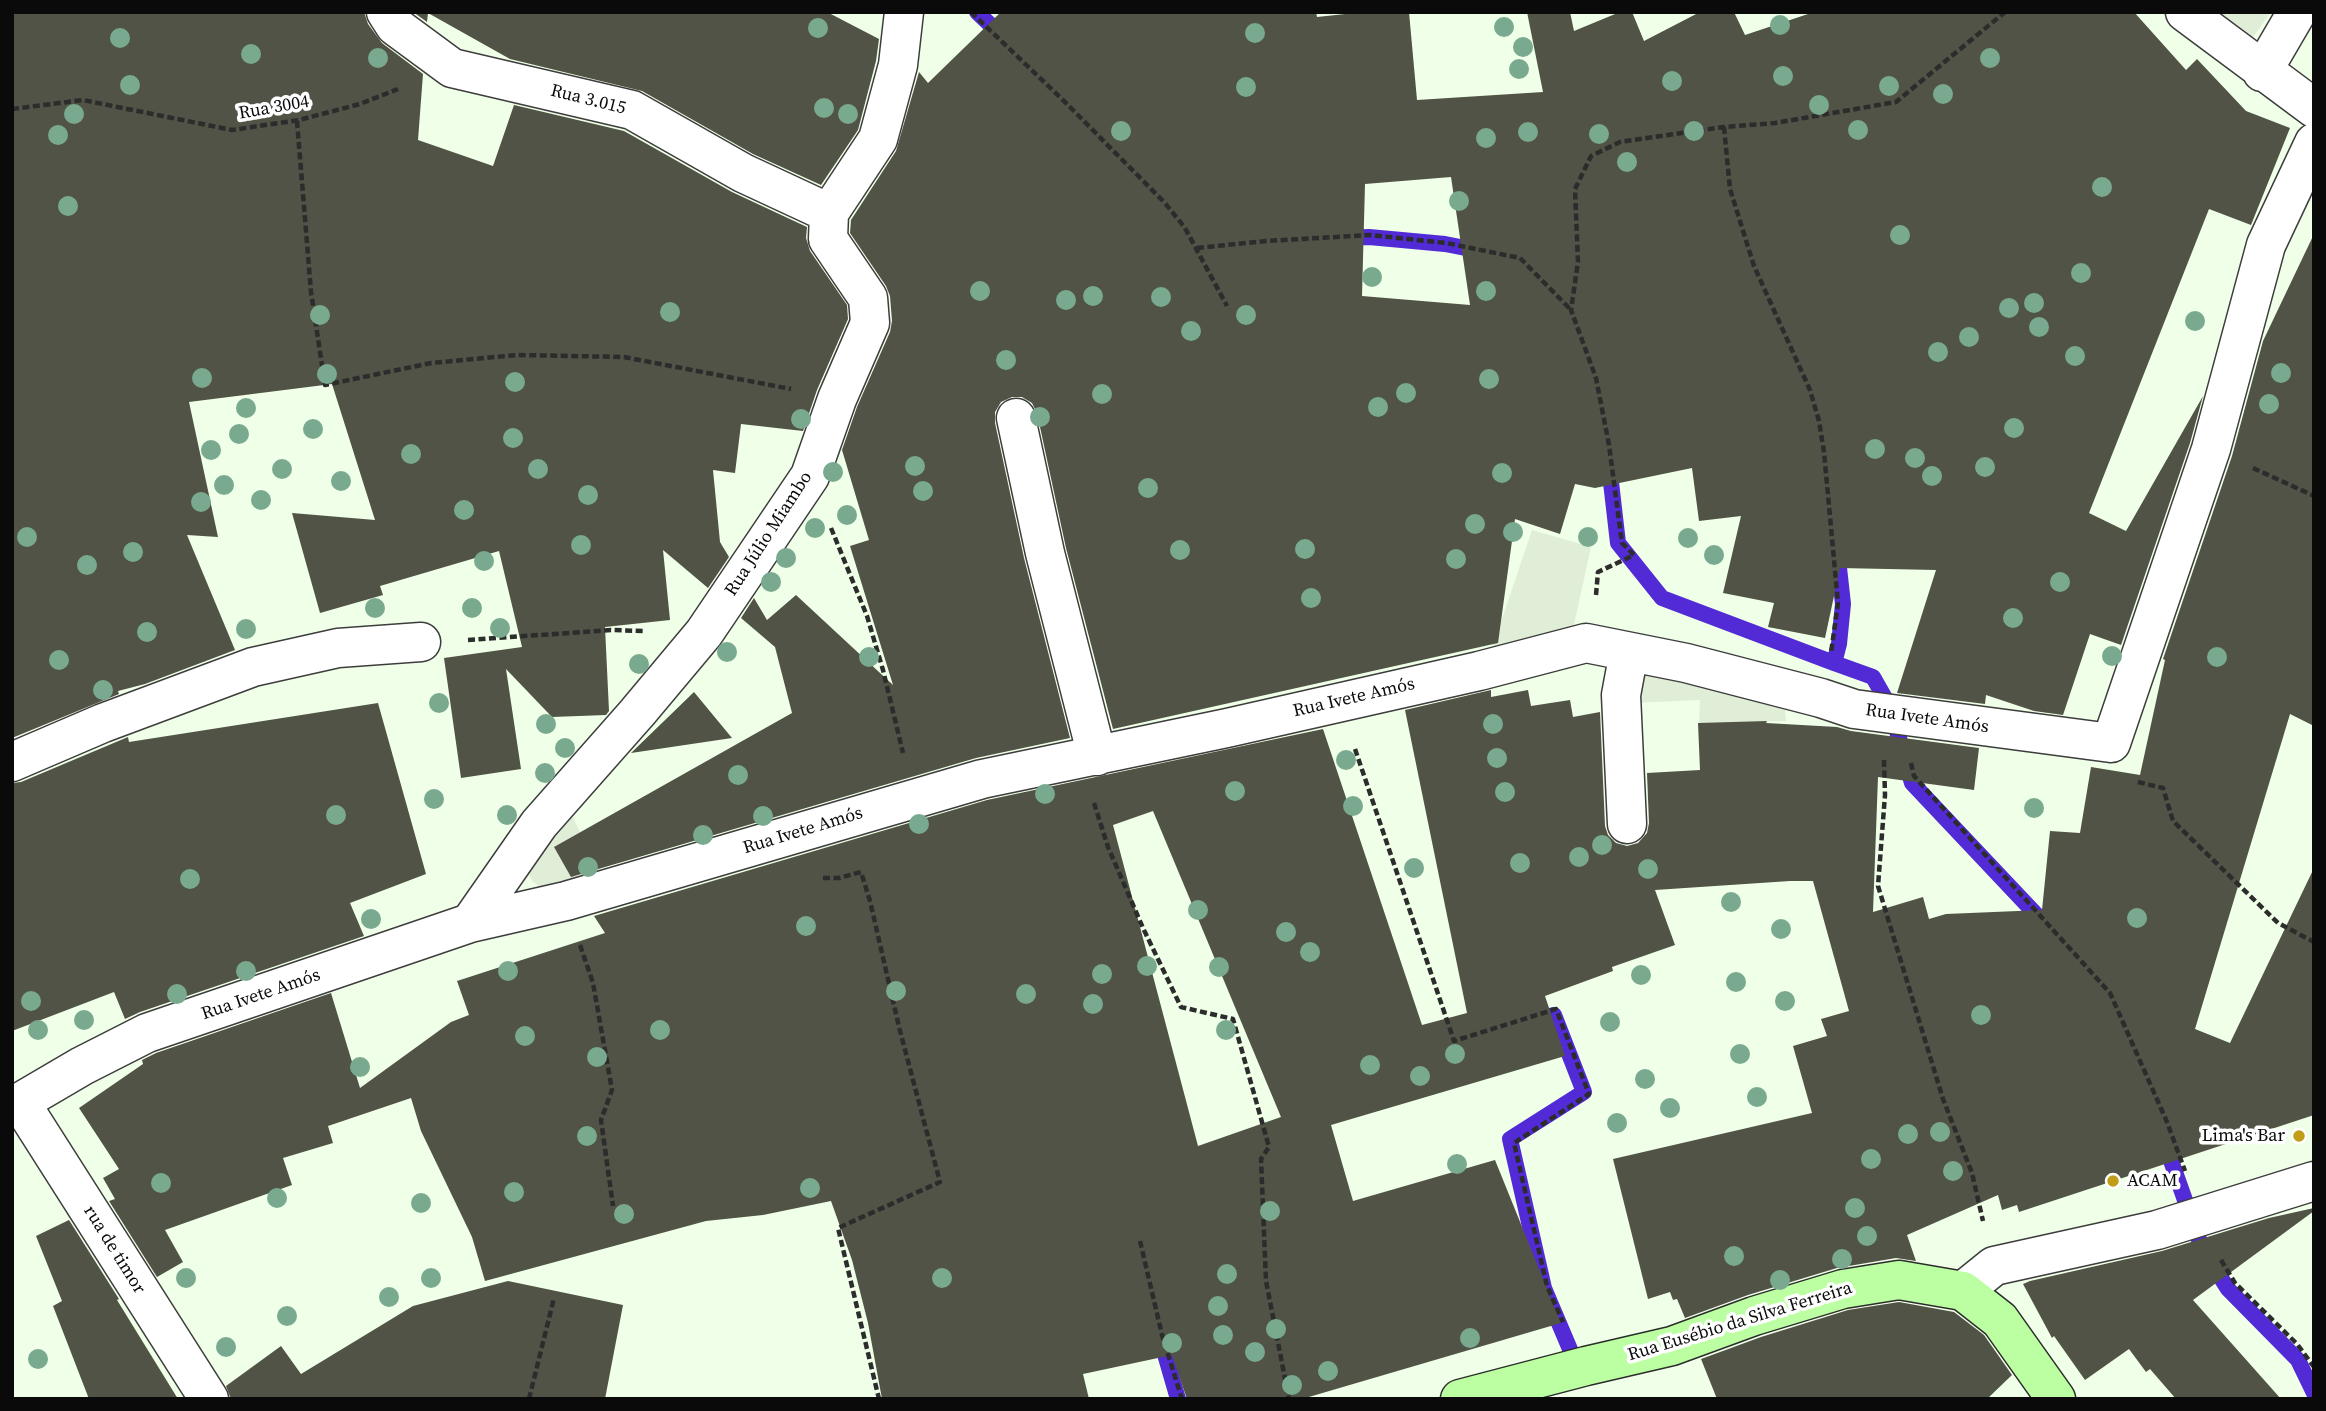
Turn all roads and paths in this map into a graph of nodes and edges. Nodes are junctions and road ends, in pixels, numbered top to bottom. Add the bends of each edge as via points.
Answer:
1 (386, 12) edge
2 (904, 12) edge
3 (971, 12) edge
4 (2005, 12) edge
5 (2185, 12) edge
6 (2297, 12) edge
7 (452, 68) junction
8 (2262, 72) junction
9 (2314, 108) edge
10 (12, 109) edge
11 (297, 121) junction
12 (1724, 127) junction
13 (2314, 143) edge
14 (829, 213) junction
15 (1197, 248) junction
16 (1227, 306) dead end
17 (1571, 310) junction
18 (837, 399) junction
19 (1016, 418) dead end
20 (2211, 449) junction
21 (800, 492) junction
22 (2314, 496) edge
23 (704, 633) junction
24 (421, 642) joint
25 (1586, 643) junction
26 (1629, 652) junction
27 (1821, 698) junction
28 (1339, 701) junction
29 (1895, 715) junction
30 (2111, 743) junction
31 (1088, 757) junction
32 (12, 762) edge
33 (916, 797) junction
34 (1627, 824) dead end
35 (807, 831) junction
36 (566, 901) junction
37 (470, 923) junction
38 (2314, 942) edge
39 (16, 1105) edge
40 (2314, 1181) edge
41 (2189, 1183) dead end
42 (613, 1206) dead end
43 (1140, 1241) dead end
44 (2217, 1254) dead end
45 (1994, 1266) junction
46 (1963, 1291) junction
47 (554, 1298) dead end
48 (1586, 1366) junction
49 (2314, 1367) edge
50 (209, 1399) edge
51 (529, 1399) edge
52 (879, 1399) edge
53 (1182, 1399) edge
54 (1289, 1399) edge
55 (1460, 1399) edge
56 (2056, 1399) edge

1 - 7 street, Rua 3.015 via 396,26
2 - 14 street via 898,65 878,139
3 - 15 path via 1165,203
4 - 12 path via 1896,102
5 - 8 street
6 - 8 street
7 - 11 path, Rua 3004 via 360,104
7 - 14 street, Rua 3.015 via 632,110 743,173
8 - 9 street
10 - 11 path, Rua 3004 via 83,100 232,130
11 - 18 path via 311,292 325,385 431,363 517,355 624,357
12 - 17 path via 1620,142 1591,156 1575,189 1578,262
12 - 27 path via 1730,190 1760,282 1810,390 1822,442 1838,603
13 - 20 street via 2266,246
14 - 18 street, Rua Júlio Miambo via 828,239 868,298 870,323
15 - 16 path
15 - 17 path via 1370,235 1446,243 1520,258
17 - 25 path via 1595,378 1622,543 1634,555 1598,572
18 - 21 street, Rua Júlio Miambo
19 - 31 street
20 - 22 path
20 - 30 street
21 - 23 street, Rua Júlio Miambo
21 - 33 path via 821,505 862,603
23 - 24 path via 611,631
23 - 37 street, Rua Júlio Miambo via 539,824
24 - 32 street via 338,648 253,667
25 - 26 street, Rua Ivete Amós
25 - 28 street, Rua Ivete Amós
26 - 27 street, Rua Ivete Amós
26 - 34 street via 1621,695
27 - 29 street, Rua Ivete Amós
28 - 31 street, Rua Ivete Amós
28 - 48 path via 1454,1041 1556,1009 1589,1094 1514,1143 1547,1286
29 - 30 street, Rua Ivete Amós
29 - 41 path via 1905,735 1914,776 2110,993
29 - 45 path via 1878,886 1943,1099 1972,1173
30 - 38 path via 2134,781 2163,788 2173,821 2250,899 2278,923
31 - 33 street, Rua Ivete Amós
31 - 54 path via 1108,847 1181,1007 1233,1018 1269,1147 1261,1159 1266,1281
33 - 35 street, Rua Ivete Amós
35 - 36 street, Rua Ivete Amós
35 - 52 path via 824,878 861,872 940,1182 838,1228
36 - 37 street, Rua Ivete Amós
36 - 42 path via 593,983 612,1090 601,1120
37 - 39 street, Rua Ivete Amós via 147,1033
39 - 50 street, rua de timor
40 - 45 street via 2157,1230
43 - 53 path
44 - 49 path via 2235,1283
45 - 46 street
46 - 48 street, Rua Eusébio da Silva Ferreira via 1899,1280 1843,1290 1672,1346
46 - 56 street, Rua Eusébio da Silva Ferreira via 2000,1321
47 - 51 path
48 - 55 street, Rua Eusébio da Silva Ferreira

